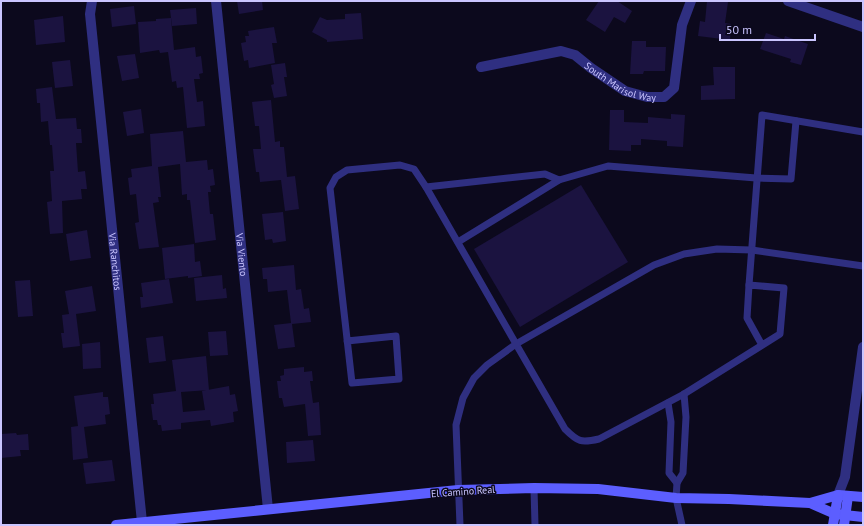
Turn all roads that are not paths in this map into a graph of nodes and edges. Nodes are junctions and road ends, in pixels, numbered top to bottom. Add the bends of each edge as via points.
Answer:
1 (92, 1) edge
2 (216, 1) edge
3 (691, 1) edge
4 (788, 1) edge
5 (863, 27) edge
6 (481, 67) dead end
7 (796, 121) junction
8 (863, 132) edge
9 (756, 178) junction
10 (559, 180) junction
11 (426, 187) junction
12 (458, 242) junction
13 (752, 250) junction
14 (863, 266) edge
15 (749, 285) junction
16 (347, 341) junction
17 (516, 344) junction
18 (762, 345) junction
19 (863, 347) edge
20 (684, 394) junction
21 (668, 403) junction
22 (677, 484) junction
23 (534, 488) junction
24 (458, 490) junction
25 (843, 495) junction
26 (863, 496) edge
27 (676, 498) junction
28 (810, 503) junction
29 (268, 509) junction
30 (835, 514) junction
31 (863, 517) edge
32 (845, 520) edge
33 (142, 522) junction
34 (116, 525) edge
35 (460, 525) edge
36 (536, 525) edge
37 (682, 525) edge
38 (833, 525) edge

1 - 33 street, Via Ranchitos via 90,14
2 - 29 street, Via Viento
3 - 6 street, South Marisol Way via 682,25 674,88 664,96 648,97 625,91 575,55 561,52
4 - 5 street
7 - 8 lane
7 - 9 lane via 791,179
7 - 9 lane via 762,115
9 - 10 lane via 608,166
9 - 13 lane
10 - 11 lane via 545,174
10 - 12 lane
11 - 12 lane
11 - 16 lane via 414,169 400,165 348,170 336,177 330,188
12 - 17 lane
13 - 14 lane
13 - 15 lane
13 - 17 lane via 717,249 684,254 654,265
15 - 18 lane via 747,318
15 - 18 lane via 784,288 780,334
16 - 16 lane via 352,383 399,379 396,336
17 - 21 lane via 565,429 575,439 586,442 599,440
17 - 24 lane via 474,378 463,398 456,425
18 - 20 lane
19 - 25 street
20 - 21 lane
20 - 22 lane via 686,417 683,473
21 - 22 lane via 671,422 669,472
22 - 27 lane
23 - 24 main road, El Camino Real
23 - 27 main road, El Camino Real via 598,489
23 - 36 lane
24 - 29 main road, El Camino Real
24 - 35 lane
25 - 26 main road, El Camino Real
25 - 28 main road, El Camino Real
25 - 30 main road
25 - 32 main road
27 - 28 main road, El Camino Real
27 - 37 lane
28 - 30 main road, El Camino Real
29 - 33 main road, El Camino Real
30 - 32 main road, El Camino Real
30 - 38 main road
31 - 32 main road, El Camino Real
33 - 34 main road, El Camino Real

